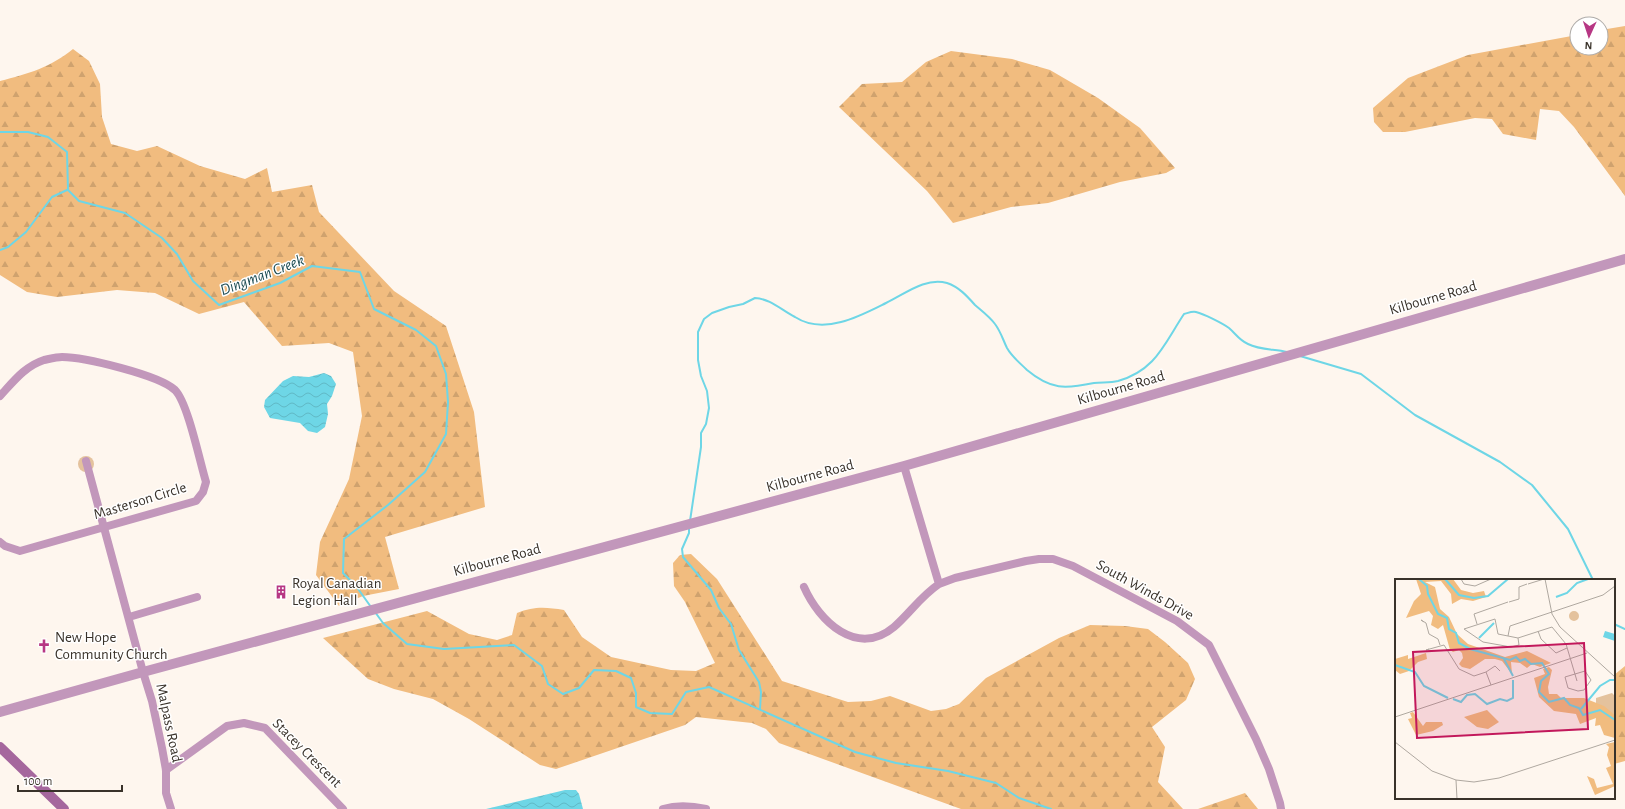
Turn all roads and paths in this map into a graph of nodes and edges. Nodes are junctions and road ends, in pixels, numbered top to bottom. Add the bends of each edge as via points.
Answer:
1 (1625, 259) edge
2 (0, 396) edge
3 (86, 461) dead end
4 (904, 466) junction
5 (104, 527) junction
6 (0, 542) edge
7 (938, 584) junction
8 (804, 587) dead end
9 (197, 597) dead end
10 (129, 617) junction
11 (143, 672) junction
12 (0, 712) edge
13 (0, 746) edge
14 (166, 770) junction
15 (64, 809) edge
16 (171, 809) edge
17 (343, 809) edge
18 (663, 809) edge
19 (706, 809) edge
20 (1281, 809) edge

1 - 4 street, Kilbourne Road
2 - 5 street, Masterson Circle via 22,372 43,360 61,357 124,368 175,390 184,403 206,482 203,492 196,500
3 - 5 street, Malpass Road
4 - 7 street
4 - 11 street, Kilbourne Road
5 - 6 street, Masterson Circle via 20,551
5 - 10 street, Malpass Road
7 - 8 street via 894,627 878,636 856,638 835,629 809,600
7 - 20 street, South Winds Drive via 1026,561 1053,559 1073,566 1177,621 1209,644 1256,739 1269,769
9 - 10 street
10 - 11 street, Malpass Road
11 - 12 street, Kilbourne Road
11 - 14 street, Malpass Road via 152,701
13 - 15 main road
14 - 16 street, Malpass Road via 166,793
14 - 17 street, Stacey Crescent via 227,726 244,723 265,728
18 - 19 street via 695,806

